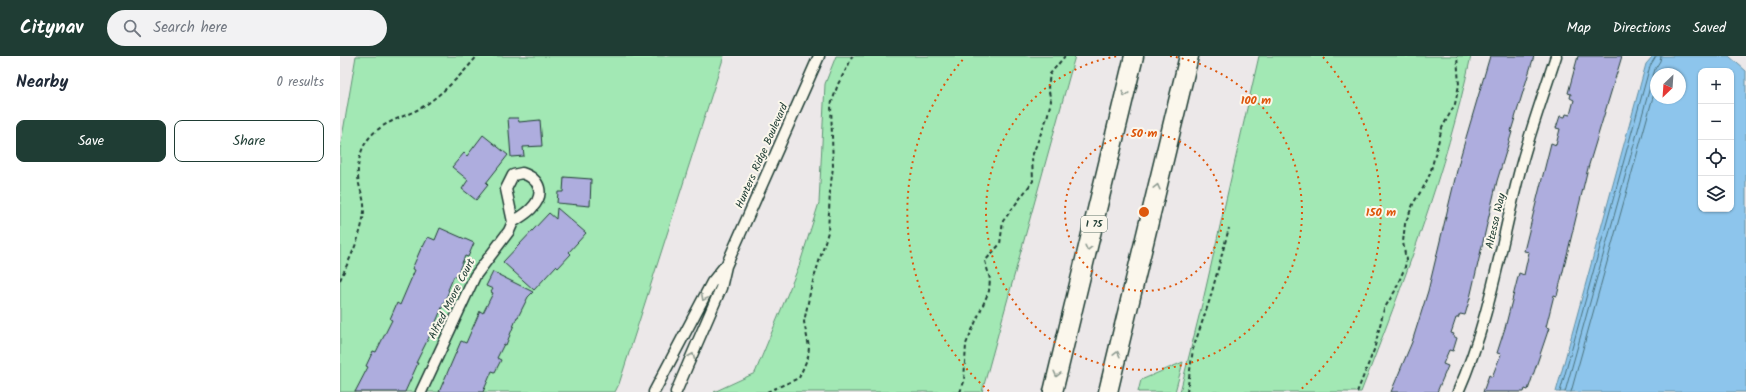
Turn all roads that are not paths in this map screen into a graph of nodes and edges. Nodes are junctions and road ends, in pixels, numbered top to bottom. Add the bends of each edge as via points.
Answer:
1 (820, 56) edge
2 (1134, 56) edge
3 (1189, 56) edge
4 (1556, 56) edge
5 (513, 222) junction
6 (726, 266) junction
7 (421, 392) edge
8 (654, 392) edge
9 (676, 392) edge
10 (1053, 392) edge
11 (1108, 392) edge
12 (1458, 392) edge

1 - 6 street, Hunters Ridge Boulevard
2 -> 10 highway, I 75
11 -> 3 highway
4 - 12 street, Altessa Way via 1521,166 1487,308
5 - 5 street, Alfred Moore Court via 532,208 540,197 536,181 522,173 513,175 506,188
5 - 7 street, Alfred Moore Court via 475,276
6 -> 8 street, Hunters Ridge Boulevard via 712,282
9 -> 6 street, Hunters Ridge Boulevard via 721,288

